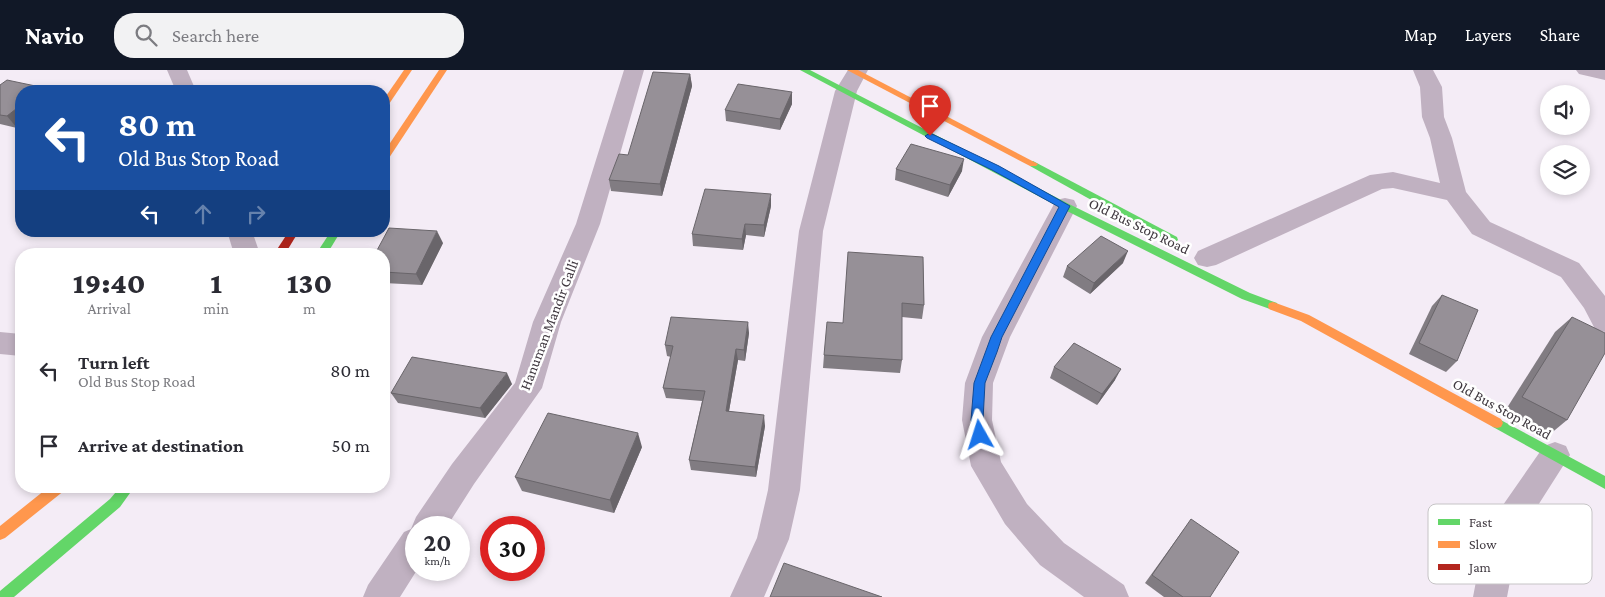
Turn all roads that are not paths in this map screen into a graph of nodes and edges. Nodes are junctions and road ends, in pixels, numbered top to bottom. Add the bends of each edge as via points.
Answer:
1 (178, 70) edge
2 (408, 70) edge
3 (442, 70) edge
4 (634, 70) edge
5 (804, 70) edge
6 (1423, 70) edge
7 (1586, 70) edge
8 (1605, 74) edge
9 (853, 76) edge
10 (184, 85) edge
11 (390, 96) edge
12 (390, 150) edge
13 (1013, 155) junction
14 (995, 168) junction
15 (1455, 194) junction
16 (1065, 206) junction
17 (290, 237) edge
18 (332, 237) edge
19 (1181, 244) dead end
20 (283, 248) edge
21 (325, 248) edge
22 (1207, 258) dead end
23 (1275, 295) dead end
24 (1305, 318) junction
25 (1605, 322) edge
26 (0, 344) edge
27 (15, 345) edge
28 (1555, 455) junction
29 (1605, 483) edge
30 (51, 493) edge
31 (123, 493) edge
32 (1522, 504) edge
33 (435, 516) edge
34 (0, 534) edge
35 (405, 560) edge
36 (1492, 584) edge
37 (3, 597) edge
38 (380, 597) edge
39 (747, 597) edge
40 (1112, 597) edge
41 (1490, 597) edge

1 - 10 street
2 - 11 street
3 - 12 street
4 - 33 street, Hanuman Mandir Galli via 588,224 547,322 528,388
5 - 9 street, Old Bus Stop Road
6 - 15 street via 1431,87 1433,117
7 - 8 street
9 - 13 street, Old Bus Stop Road via 950,119
9 - 14 street, Old Bus Stop Road
9 - 39 street via 811,231 784,490 773,539
13 - 14 street
13 - 19 street, Old Bus Stop Road
14 - 16 street, Old Bus Stop Road
15 - 22 street via 1393,180 1378,181
15 - 25 street via 1481,228 1570,270 1595,302
16 - 24 street, Old Bus Stop Road via 1246,296
16 - 40 street via 996,337 980,383 977,420 986,466 1016,514 1052,554
17 - 20 street
18 - 21 street
23 - 24 street, Old Bus Stop Road
24 - 28 street, Old Bus Stop Road
26 - 27 street
28 - 29 street, Old Bus Stop Road
28 - 32 street
30 - 34 street
31 - 37 street
35 - 38 street
36 - 41 street

